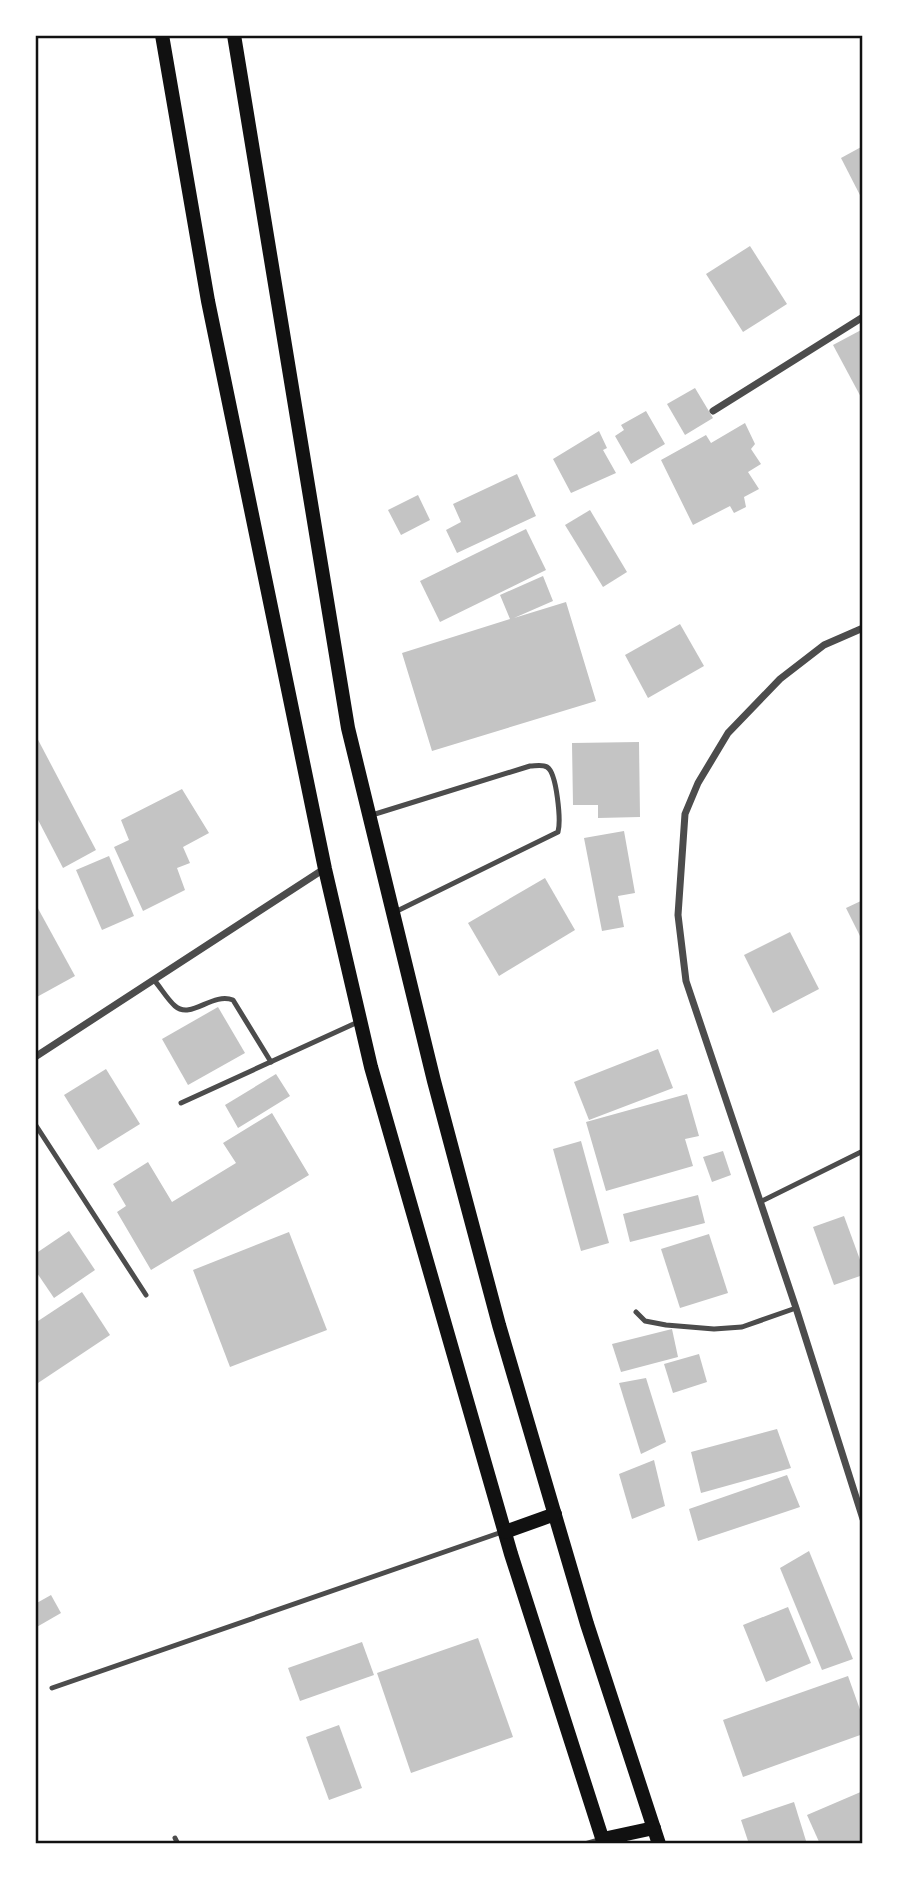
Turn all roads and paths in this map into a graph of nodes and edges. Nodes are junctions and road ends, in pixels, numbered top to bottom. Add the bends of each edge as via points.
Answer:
1 (162, 35) edge
2 (234, 35) edge
3 (863, 317) edge
4 (713, 411) dead end
5 (863, 628) edge
6 (369, 816) junction
7 (325, 869) junction
8 (393, 913) junction
9 (154, 980) junction
10 (361, 1021) junction
11 (35, 1057) edge
12 (271, 1062) junction
13 (181, 1104) dead end
14 (35, 1125) edge
15 (863, 1151) edge
16 (760, 1202) junction
17 (146, 1295) dead end
18 (796, 1308) junction
19 (636, 1312) dead end
20 (555, 1514) junction
21 (863, 1519) edge
22 (505, 1532) junction
23 (52, 1688) dead end
24 (654, 1828) junction
25 (604, 1841) edge
26 (585, 1844) edge
27 (660, 1844) edge

1 - 7 main road via 208,301
2 - 6 main road via 348,728
3 - 4 street
5 - 16 street via 824,645 780,679 728,733 685,814 678,915 686,981
6 - 8 main road
6 - 8 lane via 530,766 543,765 553,775 561,824 558,832
7 - 9 street
7 - 10 main road
8 - 20 main road via 489,1286
9 - 11 street
9 - 12 lane via 176,1008 183,1010 220,997 233,1000
10 - 12 lane
10 - 22 main road
12 - 13 lane
14 - 17 lane
15 - 16 lane
16 - 18 street
18 - 19 lane via 742,1327 714,1329 645,1321
18 - 21 street
20 - 22 main road
20 - 24 main road
22 - 23 lane
22 - 25 main road
24 - 25 main road
24 - 27 main road
25 - 26 lane

